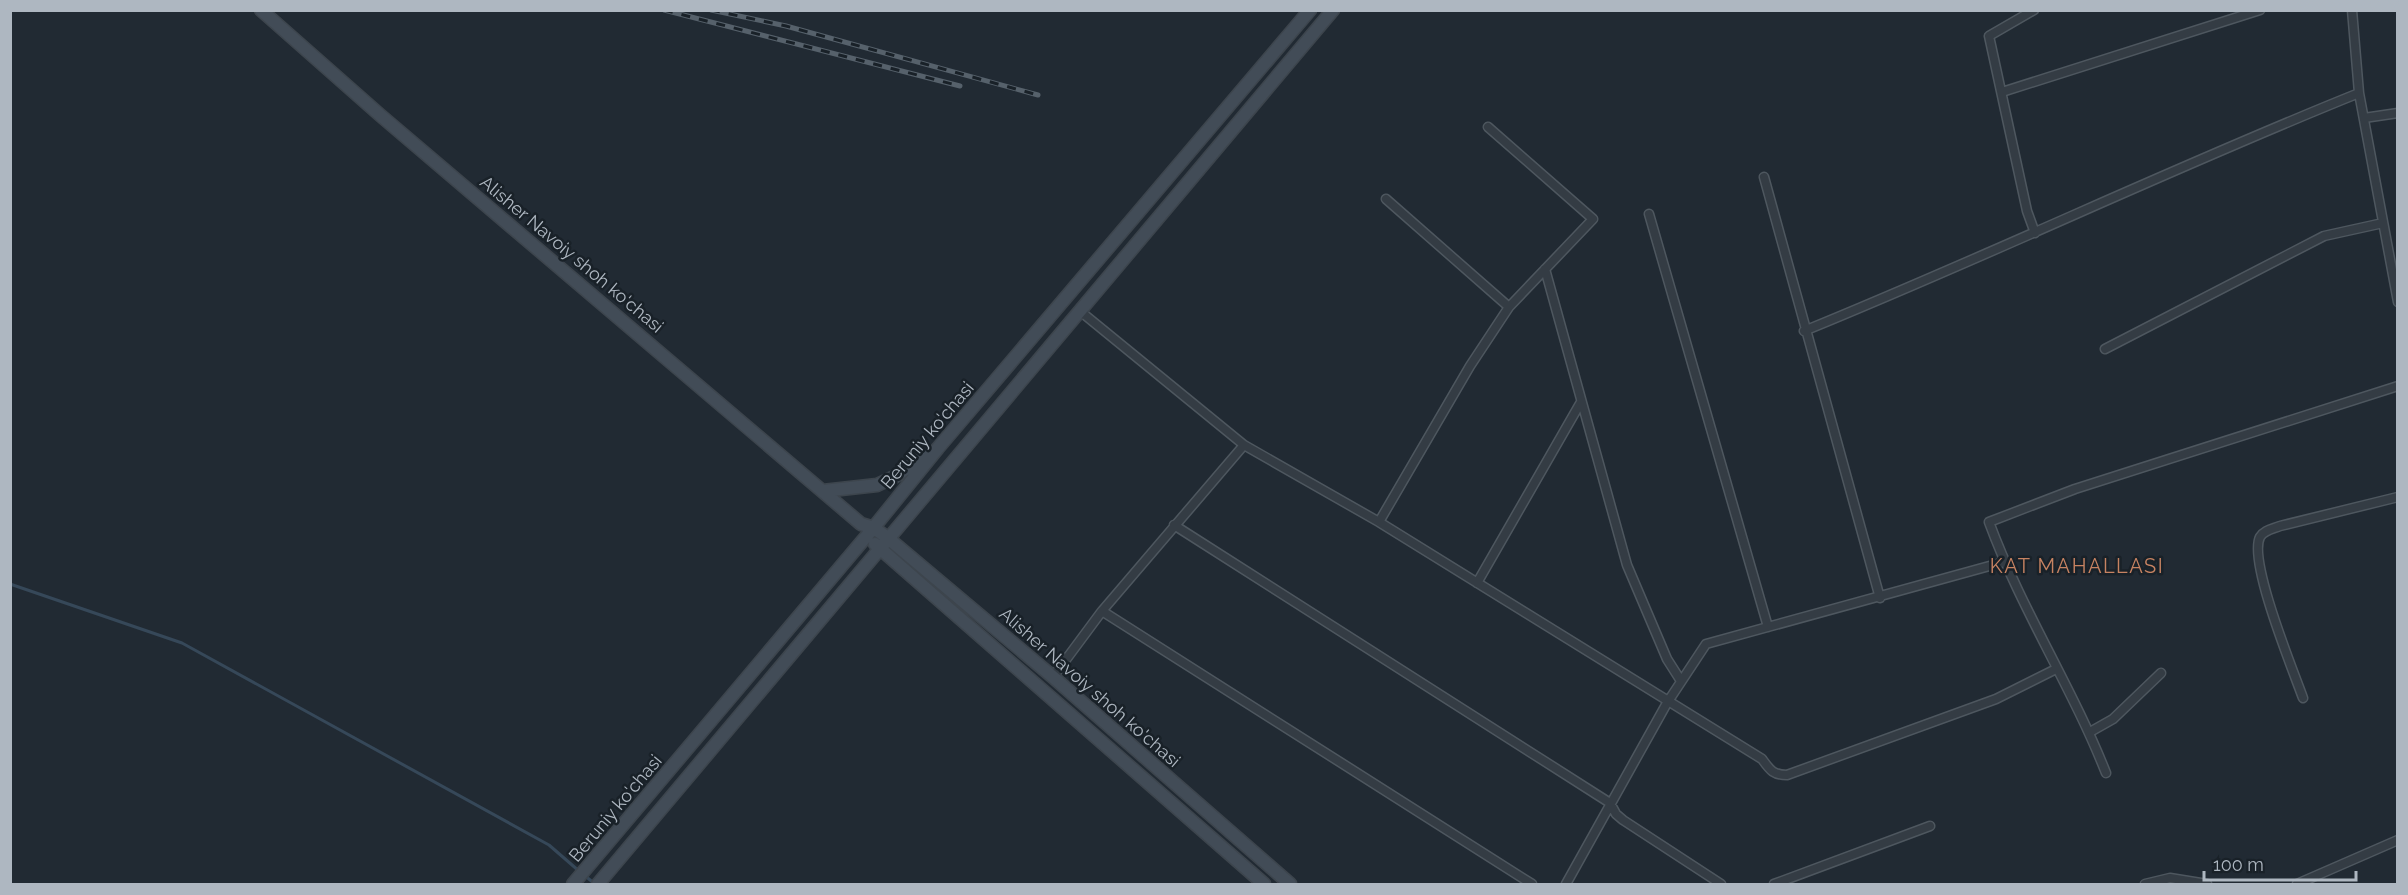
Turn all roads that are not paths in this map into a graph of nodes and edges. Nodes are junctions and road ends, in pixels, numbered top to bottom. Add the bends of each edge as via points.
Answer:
1 (261, 10) edge
2 (1310, 10) edge
3 (1333, 10) edge
4 (2034, 10) edge
5 (2260, 10) edge
6 (2352, 10) edge
7 (2002, 92) junction
8 (2359, 93) junction
9 (2397, 113) edge
10 (2364, 118) junction
11 (1488, 127) dead end
12 (1764, 177) dead end
13 (1386, 199) dead end
14 (1649, 214) dead end
15 (2383, 223) junction
16 (2035, 233) junction
17 (1545, 269) junction
18 (2397, 302) edge
19 (1509, 307) junction
20 (1080, 311) junction
21 (1804, 331) junction
22 (2105, 349) dead end
23 (2397, 386) edge
24 (1581, 402) junction
25 (1244, 446) junction
26 (938, 448) junction
27 (823, 491) junction
28 (2397, 497) edge
29 (1379, 522) junction
30 (1174, 525) junction
31 (870, 532) junction
32 (889, 539) junction
33 (880, 549) junction
34 (2004, 562) junction
35 (1477, 583) junction
36 (1880, 598) junction
37 (1102, 611) junction
38 (1768, 627) junction
39 (2056, 669) junction
40 (2161, 673) dead end
41 (1053, 677) junction
42 (1682, 681) junction
43 (2303, 698) dead end
44 (1667, 703) junction
45 (2090, 732) junction
46 (2106, 773) dead end
47 (1610, 803) junction
48 (1930, 826) dead end
49 (2397, 840) edge
50 (573, 885) edge
51 (598, 885) edge
52 (1264, 885) edge
53 (1290, 885) edge
54 (1532, 885) edge
55 (1566, 885) edge
56 (1721, 885) edge
57 (1774, 885) edge
58 (2145, 885) edge
59 (2207, 885) edge
60 (2297, 885) edge

1 - 27 main road, Alisher Navoiy shoh ko'chasi
2 - 26 main road, Beruniy ko'chasi
3 - 20 main road, Beruniy ko'chasi
4 - 7 street via 1989,36
5 - 7 street
6 - 8 street
7 - 16 street
8 - 10 street
8 - 16 street via 2256,134
9 - 10 street
10 - 15 street
11 - 17 street via 1593,219
12 - 21 street
13 - 19 street
14 - 38 street
15 - 18 street
15 - 22 street via 2324,236
16 - 21 street
17 - 19 street
17 - 24 street
19 - 29 street
20 - 25 street
20 - 32 main road, Beruniy ko'chasi
21 - 36 street
23 - 34 street via 2075,489 1989,522
24 - 35 street
24 - 42 street via 1627,565 1667,659
25 - 29 street
25 - 30 street
26 - 27 main road via 877,485
26 - 31 main road, Beruniy ko'chasi
27 - 31 main road, Alisher Navoiy shoh ko'chasi
28 - 43 street via 2280,526 2260,537 2258,550 2270,605
29 - 35 street
30 - 37 street
30 - 47 street
31 - 32 main road, Alisher Navoiy shoh ko'chasi
31 - 33 main road, Alisher Navoiy shoh ko'chasi
31 - 50 main road, Beruniy ko'chasi
32 - 33 main road, Beruniy ko'chasi
32 - 41 main road, Alisher Navoiy shoh ko'chasi
33 - 51 main road, Beruniy ko'chasi
33 - 52 main road, Alisher Navoiy shoh ko'chasi
34 - 36 street
34 - 39 street
35 - 44 street
36 - 38 street
37 - 41 street
37 - 54 street
38 - 42 street via 1706,644
39 - 44 street via 1996,699 1787,775 1771,773 1762,759
39 - 45 street
40 - 45 street via 2113,719
41 - 53 main road, Alisher Navoiy shoh ko'chasi
42 - 44 street
44 - 47 street
45 - 46 street
47 - 55 street
47 - 56 street via 1623,820
48 - 57 street
49 - 60 street
58 - 59 street via 2170,878

